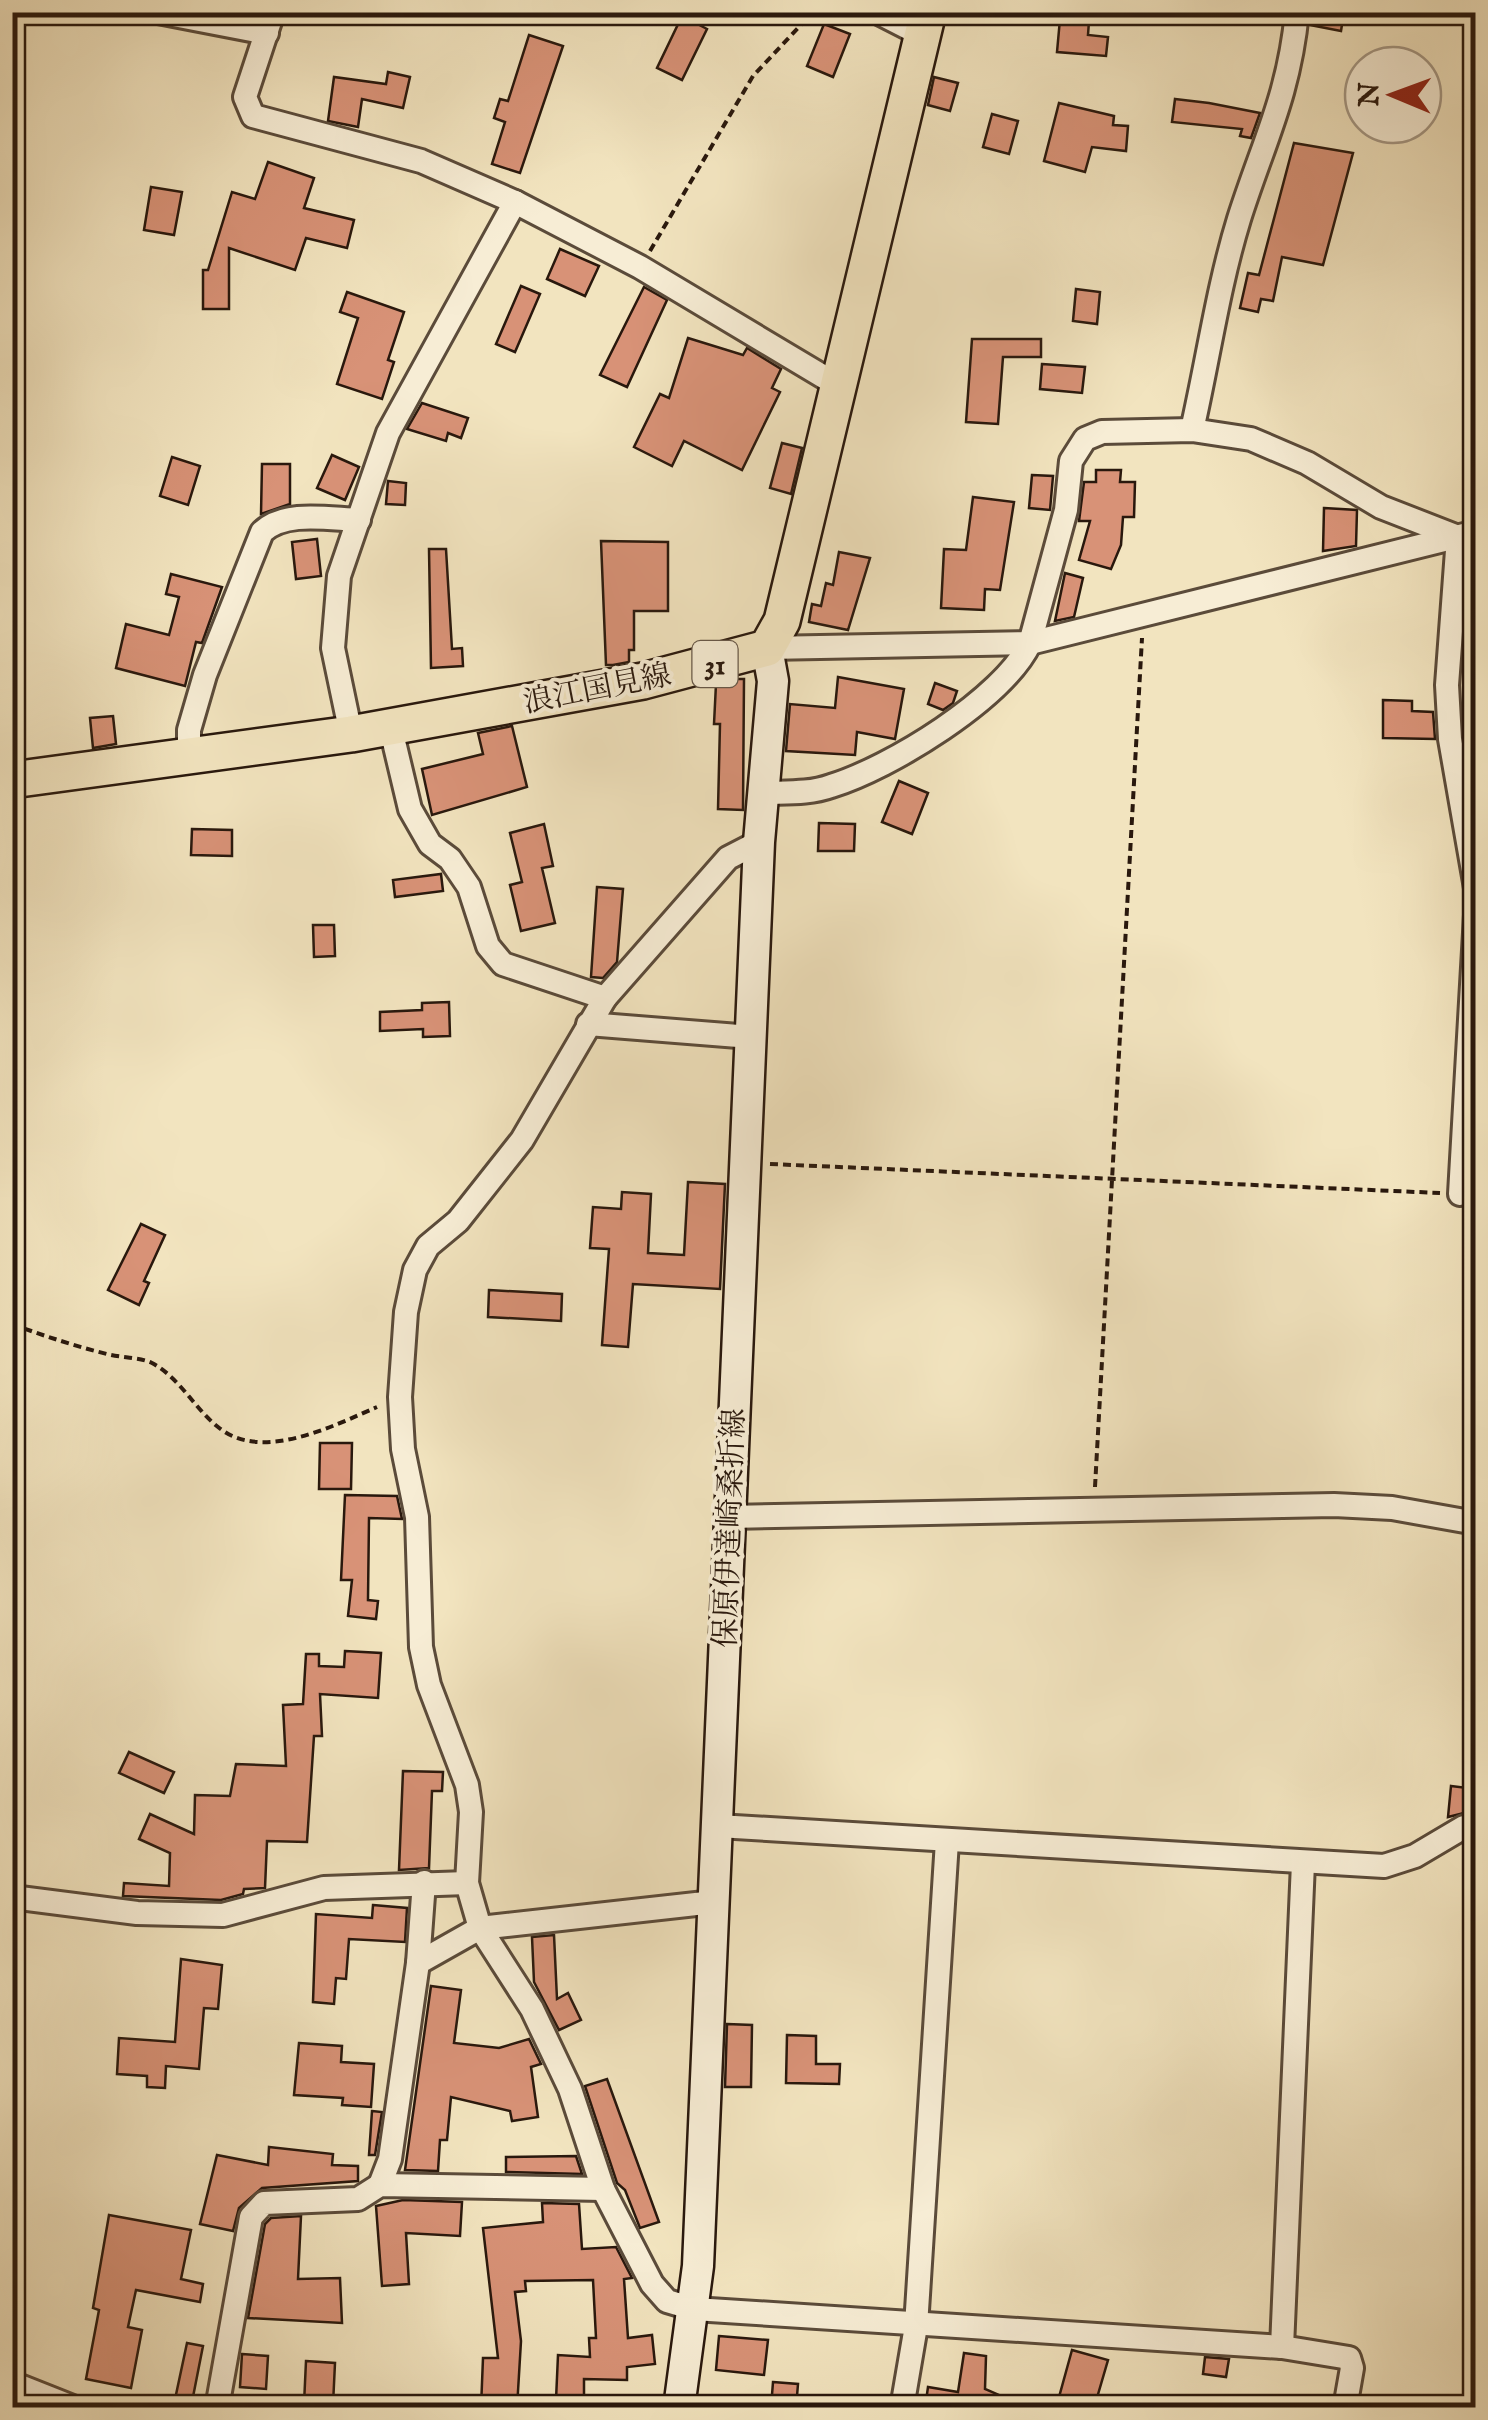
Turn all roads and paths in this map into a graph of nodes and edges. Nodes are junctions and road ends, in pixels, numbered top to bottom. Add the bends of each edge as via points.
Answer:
1 (158, 12) edge
2 (813, 12) edge
3 (877, 12) edge
4 (1296, 12) edge
5 (270, 22) edge
6 (925, 24) edge
7 (514, 202) junction
8 (640, 267) junction
9 (839, 386) junction
10 (1192, 430) junction
11 (359, 520) junction
12 (1467, 535) edge
13 (1144, 617) junction
14 (1030, 643) junction
15 (766, 648) junction
16 (390, 726) junction
17 (350, 734) junction
18 (189, 753) junction
19 (12, 780) edge
20 (762, 793) junction
21 (760, 842) junction
22 (1476, 888) edge
23 (1476, 915) edge
24 (605, 998) junction
25 (588, 1024) junction
26 (750, 1037) junction
27 (745, 1163) junction
28 (1112, 1177) junction
29 (1460, 1194) joint
30 (12, 1324) edge
31 (400, 1397) junction
32 (1094, 1506) junction
33 (729, 1517) junction
34 (1476, 1523) edge
35 (1476, 1825) edge
36 (718, 1826) junction
37 (947, 1841) junction
38 (1303, 1863) junction
39 (424, 1882) junction
40 (467, 1883) junction
41 (12, 1897) edge
42 (714, 1902) junction
43 (480, 1928) junction
44 (418, 1963) junction
45 (380, 2186) junction
46 (603, 2189) junction
47 (694, 2309) junction
48 (916, 2326) junction
49 (1282, 2347) junction
50 (12, 2383) edge
51 (75, 2408) edge
52 (217, 2408) edge
53 (679, 2408) edge
54 (902, 2408) edge
55 (1344, 2408) edge

1 - 5 street
2 - 8 path via 753,76
3 - 6 street
4 - 10 street via 1292,66 1239,219
5 - 7 street via 245,97 253,116 421,161
6 - 9 main road, 31
7 - 8 street
7 - 11 street via 388,433
8 - 9 street
9 - 15 main road, 31 via 782,621
10 - 12 street via 1251,439 1381,507
10 - 14 street via 1084,438 1071,461 1066,510
11 - 17 street via 338,576 332,616
11 - 18 street via 292,519 262,532 205,675
12 - 13 street
12 - 22 street via 1447,685
13 - 14 street
13 - 28 path
14 - 15 street
14 - 20 street via 980,701 882,763 828,788
15 - 16 main road, 浪江国見線 / 31 via 644,681
15 - 20 main road, 保原伊達崎桑折線 via 773,681
16 - 17 main road, 浪江国見線 / 31
16 - 24 street via 410,809 468,887 488,946 504,964
17 - 18 main road, 浪江国見線 / 31
18 - 19 main road, 浪江国見線 / 31
20 - 21 main road, 保原伊達崎桑折線
21 - 24 street via 728,858
21 - 26 main road, 保原伊達崎桑折線
23 - 29 street
24 - 25 street
25 - 26 street
25 - 31 street via 522,1140 468,1210 423,1253 406,1312
26 - 27 main road, 保原伊達崎桑折線
27 - 28 path
27 - 33 main road, 保原伊達崎桑折線
28 - 29 path
28 - 32 path
30 - 31 path via 66,1344 148,1361 240,1441 274,1442 334,1426
31 - 40 street via 417,1518 425,1668 470,1799
32 - 33 street
32 - 34 street via 1334,1505
33 - 36 main road, 保原伊達崎桑折線
35 - 38 street via 1384,1866
36 - 37 street
36 - 42 main road, 保原伊達崎桑折線
37 - 38 street
37 - 48 street
38 - 49 street
39 - 40 street
39 - 41 street via 324,1888 223,1915
39 - 44 street
40 - 43 street
42 - 43 street
42 - 47 main road, 保原伊達崎桑折線
43 - 44 street
43 - 46 street via 532,2009 570,2089
44 - 45 street via 390,2159
45 - 46 street
45 - 52 street via 358,2198 257,2208
46 - 47 street via 661,2296
47 - 48 street
47 - 53 main road, 保原伊達崎桑折線
48 - 49 street
48 - 54 street
49 - 55 street via 1349,2358
50 - 51 street

